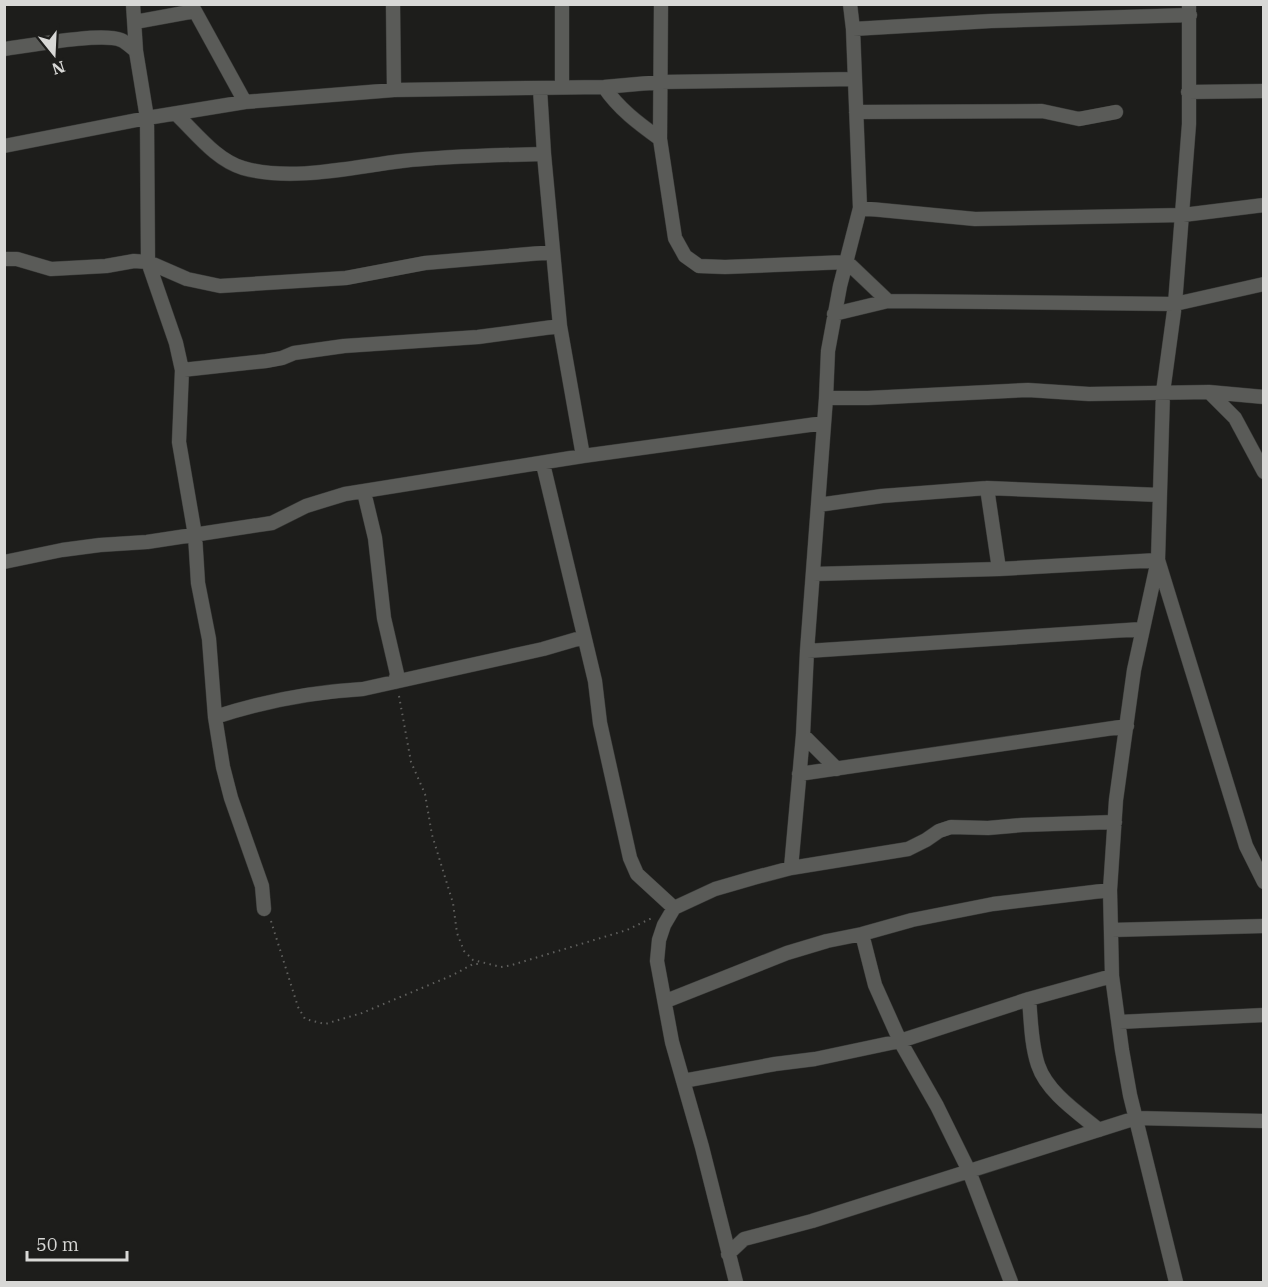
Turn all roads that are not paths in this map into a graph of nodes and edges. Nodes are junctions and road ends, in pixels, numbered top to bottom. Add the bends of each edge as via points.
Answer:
1 (133, 4) edge
2 (393, 4) edge
3 (562, 4) edge
4 (660, 4) edge
5 (850, 4) edge
6 (1190, 10) edge
7 (135, 22) junction
8 (853, 29) junction
9 (4, 50) edge
10 (136, 51) junction
11 (855, 79) junction
12 (660, 82) junction
13 (604, 87) junction
14 (562, 88) junction
15 (540, 89) junction
16 (394, 90) junction
17 (1263, 91) edge
18 (1188, 92) junction
19 (244, 102) junction
20 (856, 112) junction
21 (1116, 112) dead end
22 (176, 114) junction
23 (147, 118) junction
24 (660, 139) junction
25 (4, 146) edge
26 (544, 154) junction
27 (1263, 205) edge
28 (860, 208) junction
29 (1183, 215) junction
30 (553, 252) junction
31 (4, 259) edge
32 (148, 262) junction
33 (848, 262) junction
34 (1263, 284) edge
35 (888, 301) junction
36 (1175, 304) junction
37 (834, 314) junction
38 (560, 326) junction
39 (182, 370) junction
40 (1163, 392) junction
41 (1209, 392) junction
42 (1263, 397) edge
43 (826, 398) junction
44 (824, 423) junction
45 (583, 456) junction
46 (543, 464) junction
47 (1263, 472) edge
48 (987, 488) junction
49 (364, 492) junction
50 (1160, 495) junction
51 (818, 505) junction
52 (195, 536) junction
53 (1158, 560) junction
54 (4, 562) edge
55 (999, 569) junction
56 (813, 574) junction
57 (1142, 629) junction
58 (584, 638) junction
59 (807, 651) junction
60 (395, 682) junction
61 (215, 717) junction
62 (1127, 726) junction
63 (803, 735) junction
64 (837, 769) junction
65 (799, 774) junction
66 (1115, 822) junction
67 (791, 868) junction
68 (1263, 882) edge
69 (653, 890) junction
70 (1110, 890) junction
71 (674, 908) junction
72 (264, 909) road end
73 (662, 920) junction
74 (1263, 926) edge
75 (1111, 930) junction
76 (862, 934) junction
77 (1112, 976) junction
78 (1029, 999) junction
79 (666, 1001) junction
80 (1263, 1015) edge
81 (1119, 1022) junction
82 (900, 1041) junction
83 (683, 1081) junction
84 (1136, 1118) junction
85 (1263, 1121) edge
86 (1099, 1130) junction
87 (969, 1172) junction
88 (722, 1227) junction
89 (744, 1239) junction
90 (728, 1254) junction
91 (736, 1282) edge
92 (1011, 1282) edge
93 (1176, 1282) edge

1 - 7 street
2 - 16 street
3 - 14 street
4 - 12 street
5 - 8 street
6 - 8 street
6 - 18 street
7 - 10 street
7 - 19 street via 195,11
8 - 11 street
9 - 10 street via 112,38 122,40
10 - 23 street
11 - 12 street
11 - 20 street
12 - 13 street
12 - 24 street
13 - 14 street
13 - 24 street via 615,104
14 - 15 street
15 - 16 street
15 - 26 street
16 - 19 street
17 - 18 street
18 - 29 street
19 - 22 street
20 - 21 street via 1042,111 1079,119
20 - 28 street
22 - 23 street
22 - 26 street via 218,155 241,167 265,172 308,172 446,157
23 - 25 street
23 - 32 street
24 - 33 street via 675,238 685,256 699,266
26 - 30 street
27 - 29 street
28 - 29 street via 975,219
28 - 33 street
29 - 36 street
30 - 32 street via 425,263 346,278 220,286 188,279
30 - 38 street
31 - 32 street via 51,269
32 - 39 street
33 - 35 street
33 - 37 street
34 - 36 street
35 - 36 street
35 - 37 street
36 - 40 street
37 - 43 street
38 - 39 street via 478,337 344,346 266,361
38 - 45 street
39 - 52 street via 180,442
40 - 41 street
40 - 43 street via 1089,394 1028,390
40 - 50 street
41 - 42 street
41 - 47 street via 1235,418
43 - 44 street
44 - 45 street
44 - 51 street
45 - 46 street
46 - 49 street
46 - 58 street
48 - 50 street
48 - 51 street
48 - 55 street
49 - 52 street via 306,506 272,523
49 - 60 street via 375,538
50 - 53 street
51 - 56 street
52 - 54 street via 100,545
52 - 61 street
53 - 55 street
53 - 57 street
53 - 68 street via 1246,846
55 - 56 street
56 - 59 street
57 - 59 street
57 - 62 street
58 - 60 street
58 - 69 street via 630,858 637,874
59 - 63 street
60 - 61 street via 363,690 283,698
61 - 72 street via 228,788 262,886
62 - 64 street
62 - 66 street
63 - 64 street
63 - 65 street
64 - 65 street
65 - 67 street
66 - 67 street via 951,827 908,849
66 - 70 street
67 - 71 street via 715,890
69 - 71 street
69 - 73 street
70 - 75 street
70 - 76 street via 993,904
71 - 73 street
73 - 79 street via 657,961
74 - 75 street
75 - 77 street
76 - 79 street via 787,952
76 - 82 street via 875,985
77 - 78 street
77 - 81 street
78 - 82 street
78 - 86 street via 1038,1065 1063,1099
79 - 83 street
80 - 81 street
81 - 84 street
82 - 83 street
82 - 87 street
83 - 88 street
84 - 85 street
84 - 86 street
84 - 93 street
86 - 87 street
87 - 89 street
87 - 92 street
88 - 89 street
88 - 90 street
89 - 90 street
90 - 91 street

